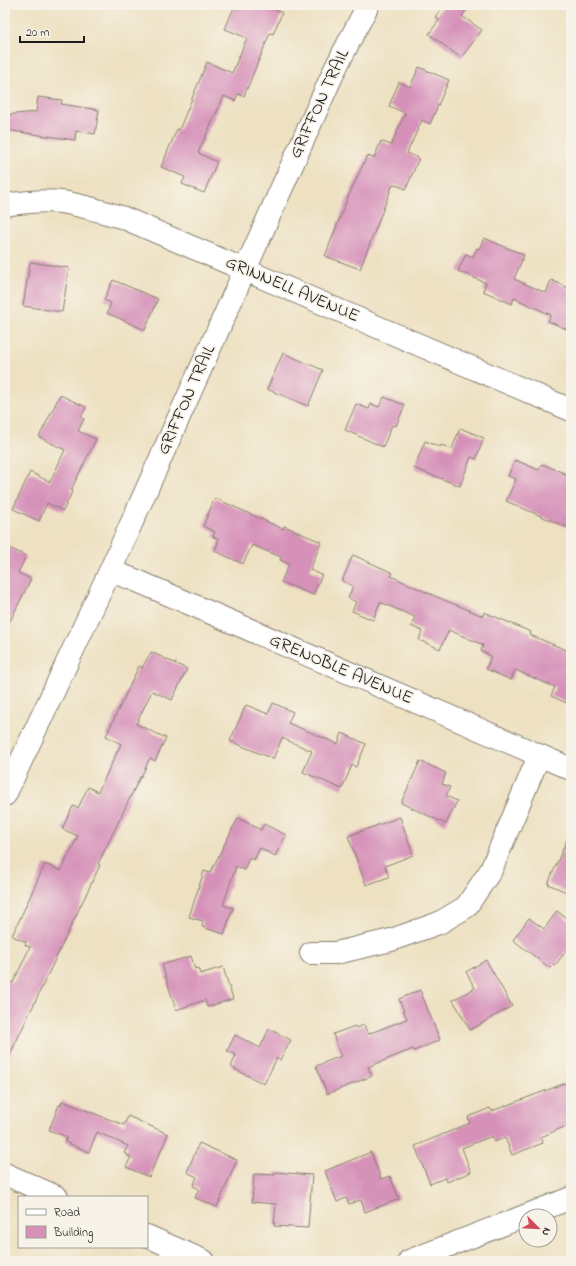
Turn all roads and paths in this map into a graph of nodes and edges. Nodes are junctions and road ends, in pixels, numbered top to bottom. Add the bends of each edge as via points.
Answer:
1 (368, 5) edge
2 (5, 204) edge
3 (246, 270) junction
4 (571, 410) edge
5 (110, 571) junction
6 (539, 756) junction
7 (571, 769) edge
8 (5, 794) edge
9 (311, 953) dead end
10 (5, 1174) edge
11 (55, 1196) edge
12 (571, 1198) edge
13 (148, 1236) edge
14 (204, 1261) edge
15 (409, 1261) edge

1 - 3 street, GRIFFON TRAIL via 335,69
2 - 3 street, GRINNELL AVENUE via 60,202 95,209 124,218
3 - 4 street, GRINNELL AVENUE
3 - 5 street, GRIFFON TRAIL
5 - 6 street, GRENOBLE AVENUE
5 - 8 street, GRIFFON TRAIL
6 - 7 street, GRENOBLE AVENUE
6 - 9 street via 491,870 466,907 439,924 390,940 336,953
10 - 11 street
12 - 15 street
13 - 14 street

